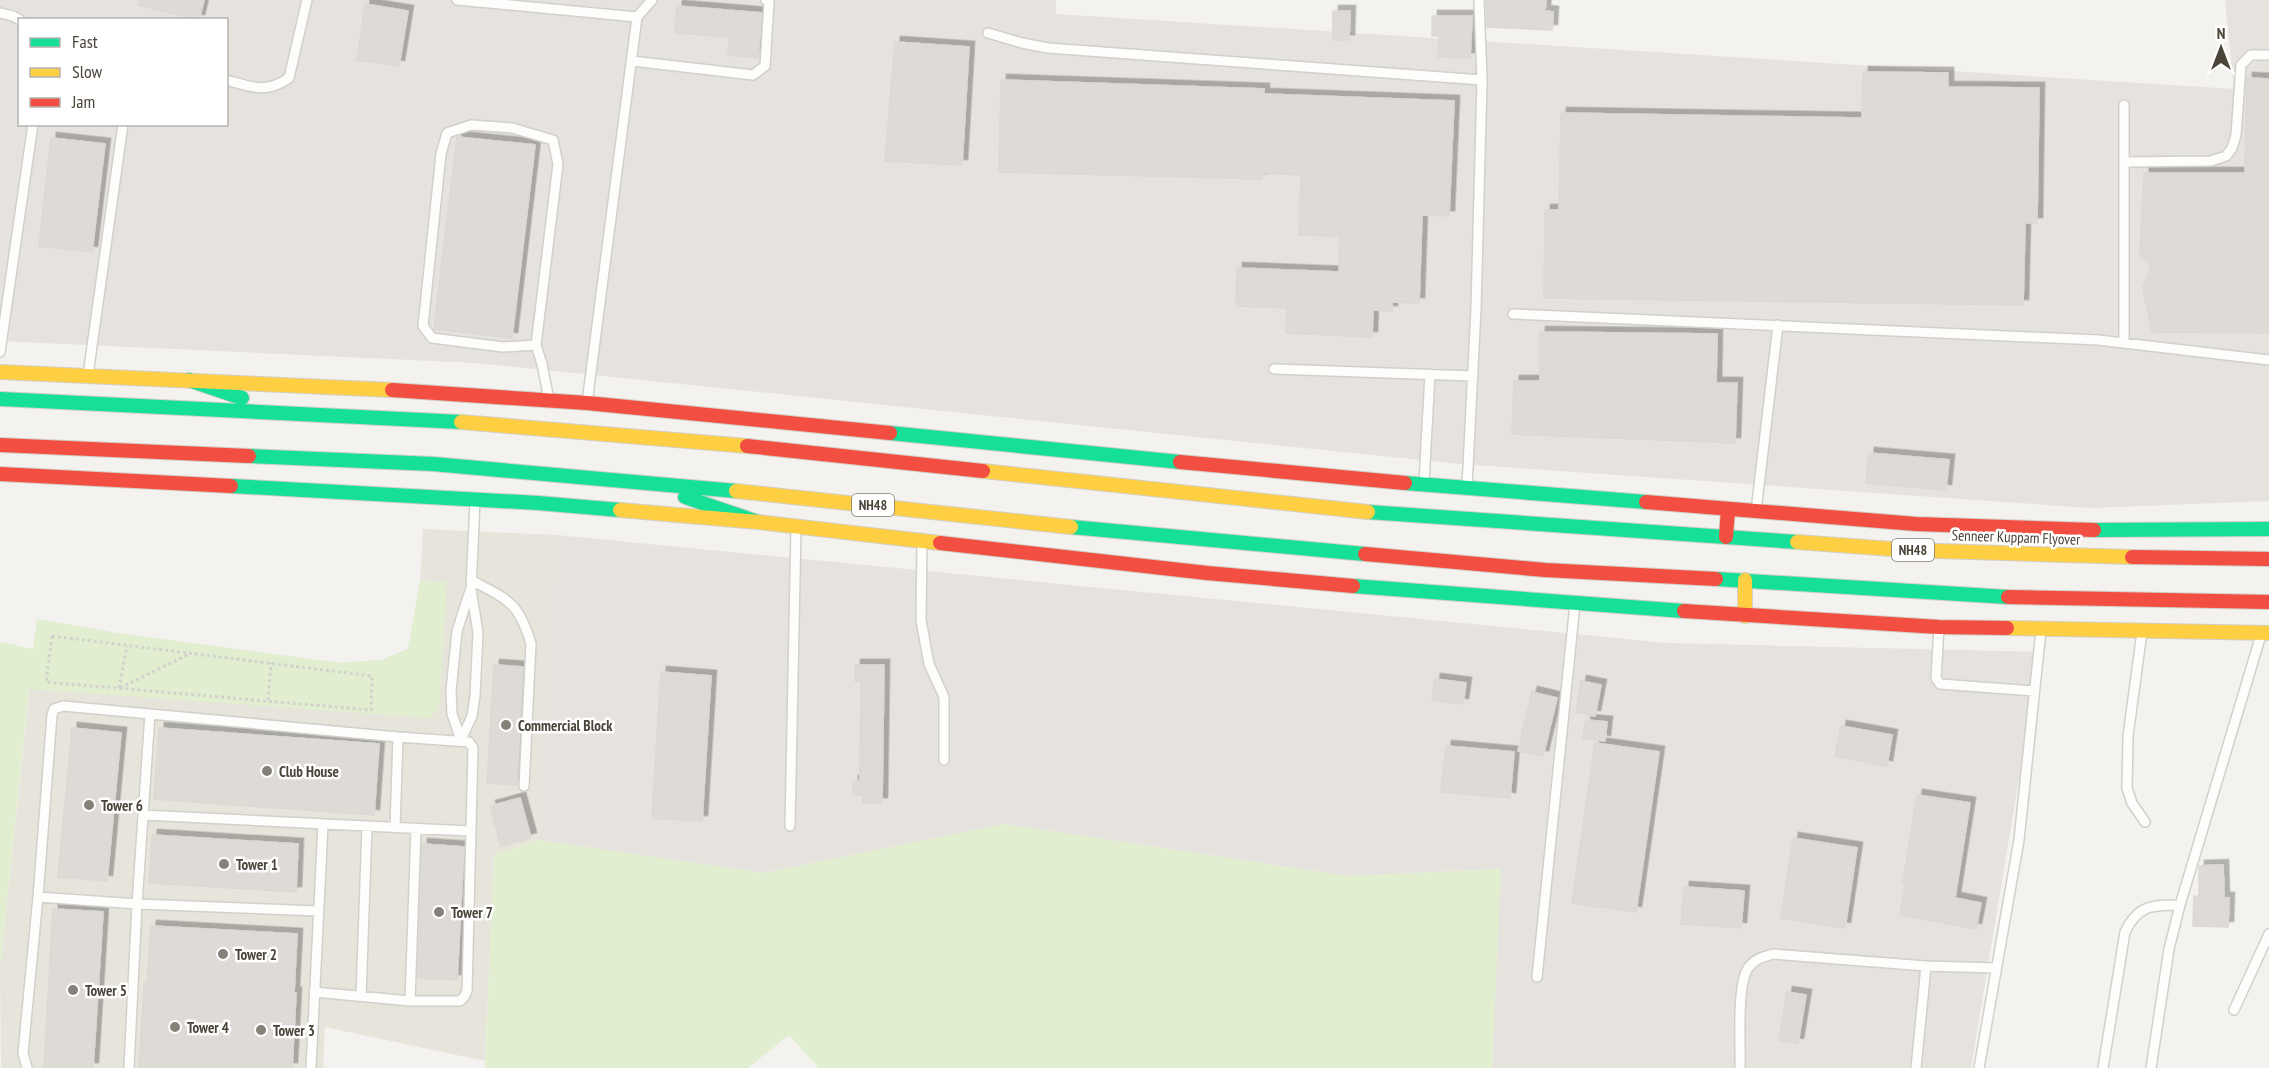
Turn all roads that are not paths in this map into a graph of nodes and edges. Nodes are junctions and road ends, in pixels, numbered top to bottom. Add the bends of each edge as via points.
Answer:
1 (306, 0) edge
2 (457, 0) edge
3 (652, 0) edge
4 (766, 0) edge
5 (1479, 0) edge
6 (0, 13) edge
7 (637, 16) junction
8 (18, 19) edge
9 (988, 33) dead end
10 (2269, 55) edge
11 (632, 61) junction
12 (228, 80) edge
13 (1482, 80) junction
14 (2124, 105) dead end
15 (33, 126) edge
16 (123, 126) edge
17 (2124, 162) junction
18 (1514, 314) dead end
19 (1778, 325) junction
20 (2124, 343) junction
21 (536, 345) junction
22 (0, 352) edge
23 (2269, 360) edge
24 (1274, 369) dead end
25 (0, 372) edge
26 (1430, 374) junction
27 (88, 376) junction
28 (1473, 376) junction
29 (189, 380) junction
30 (0, 399) edge
31 (549, 400) junction
32 (587, 403) junction
33 (354, 416) junction
34 (0, 445) edge
35 (0, 474) edge
36 (608, 478) junction
37 (1424, 484) junction
38 (1467, 488) junction
39 (475, 499) junction
40 (1728, 509) junction
41 (1756, 510) junction
42 (758, 522) junction
43 (796, 526) junction
44 (2269, 529) edge
45 (1726, 537) junction
46 (922, 541) junction
47 (2269, 559) edge
48 (1745, 580) junction
49 (471, 585) junction
50 (2269, 602) edge
51 (1575, 603) junction
52 (1745, 616) junction
53 (1939, 627) junction
54 (2041, 630) junction
55 (2142, 632) junction
56 (2265, 633) edge
57 (2034, 691) junction
58 (150, 714) junction
59 (398, 737) junction
60 (461, 740) junction
61 (944, 760) dead end
62 (524, 786) dead end
63 (143, 815) junction
64 (2145, 822) dead end
65 (323, 825) junction
66 (790, 826) dead end
67 (367, 827) junction
68 (395, 828) junction
69 (416, 829) junction
70 (470, 831) junction
71 (38, 897) junction
72 (137, 904) junction
73 (2180, 905) junction
74 (318, 911) junction
75 (2269, 934) edge
76 (1926, 966) junction
77 (1996, 968) junction
78 (1537, 977) dead end
79 (314, 992) junction
80 (361, 996) junction
81 (410, 1001) junction
82 (2234, 1010) dead end
83 (27, 1068) edge
84 (129, 1068) edge
85 (311, 1068) edge
86 (1740, 1068) edge
87 (1916, 1068) edge
88 (1979, 1068) edge
89 (2103, 1068) edge
90 (2151, 1068) edge

1 - 12 lane via 290,78 265,89
2 - 7 lane
3 - 7 lane
4 - 11 lane via 769,2 765,66 753,75
5 - 13 lane
6 - 8 lane
7 - 11 lane
9 - 13 lane via 1048,48
10 - 17 lane via 2251,55 2241,65 2236,135 2226,156 2211,161
11 - 32 lane
13 - 28 lane
14 - 17 lane
15 - 22 lane
16 - 27 lane
17 - 20 lane
18 - 19 lane
19 - 20 lane
19 - 41 lane
20 - 23 lane
21 - 21 lane via 558,164 553,140 512,128 471,125 447,133 441,154 423,326 432,338 503,346
21 - 31 lane
24 - 26 lane
25 - 27 main road
26 - 28 lane
26 - 37 lane
27 - 29 main road
28 - 38 lane
29 - 31 main road
29 - 33 main road via 235,396
30 - 33 main road, NH48
31 - 32 main road
32 - 37 main road
33 - 45 main road, NH48 via 663,438 1322,508
34 - 36 main road, NH48 via 433,464
35 - 39 main road
36 - 42 main road via 674,494
36 - 48 main road, NH48 via 1297,549 1545,570
37 - 38 main road
38 - 40 main road
39 - 42 main road
39 - 49 lane
40 - 41 main road
40 - 45 main road
41 - 44 main road via 1916,524 2055,530
42 - 43 main road
43 - 46 main road
43 - 66 lane
45 - 47 main road, Senneer Kuppam Flyover / NH48 via 1968,553
46 - 51 main road via 1207,573
46 - 61 lane via 921,620 929,664 944,697
48 - 50 main road, NH48 via 2051,599
48 - 52 main road
49 - 60 lane via 478,632 475,696 472,716
49 - 60 lane via 457,631 451,691 452,714
49 - 62 lane via 512,603 526,625 531,644
51 - 52 main road
51 - 78 lane
52 - 53 main road
53 - 54 main road
53 - 57 lane via 1936,678 1940,684
54 - 55 main road
54 - 57 lane
55 - 56 main road
55 - 64 lane via 2128,736 2127,788
56 - 73 lane
57 - 77 lane via 2019,840
58 - 59 lane
58 - 63 lane
58 - 71 lane via 63,706 54,709
59 - 60 lane
59 - 68 lane
60 - 70 lane via 470,742 473,748
63 - 65 lane
63 - 72 lane
65 - 67 lane
65 - 74 lane
67 - 68 lane
67 - 80 lane
68 - 69 lane
69 - 70 lane
69 - 81 lane
70 - 81 lane via 465,997 460,1001
71 - 72 lane
71 - 83 lane via 23,1053
72 - 74 lane
72 - 84 lane
73 - 89 lane via 2155,905 2132,917 2125,932
73 - 90 lane via 2169,949
74 - 79 lane
75 - 82 lane
76 - 77 lane
76 - 86 lane via 1773,954 1758,958 1742,982
76 - 87 lane
77 - 88 lane
79 - 80 lane
79 - 85 lane
80 - 81 lane

